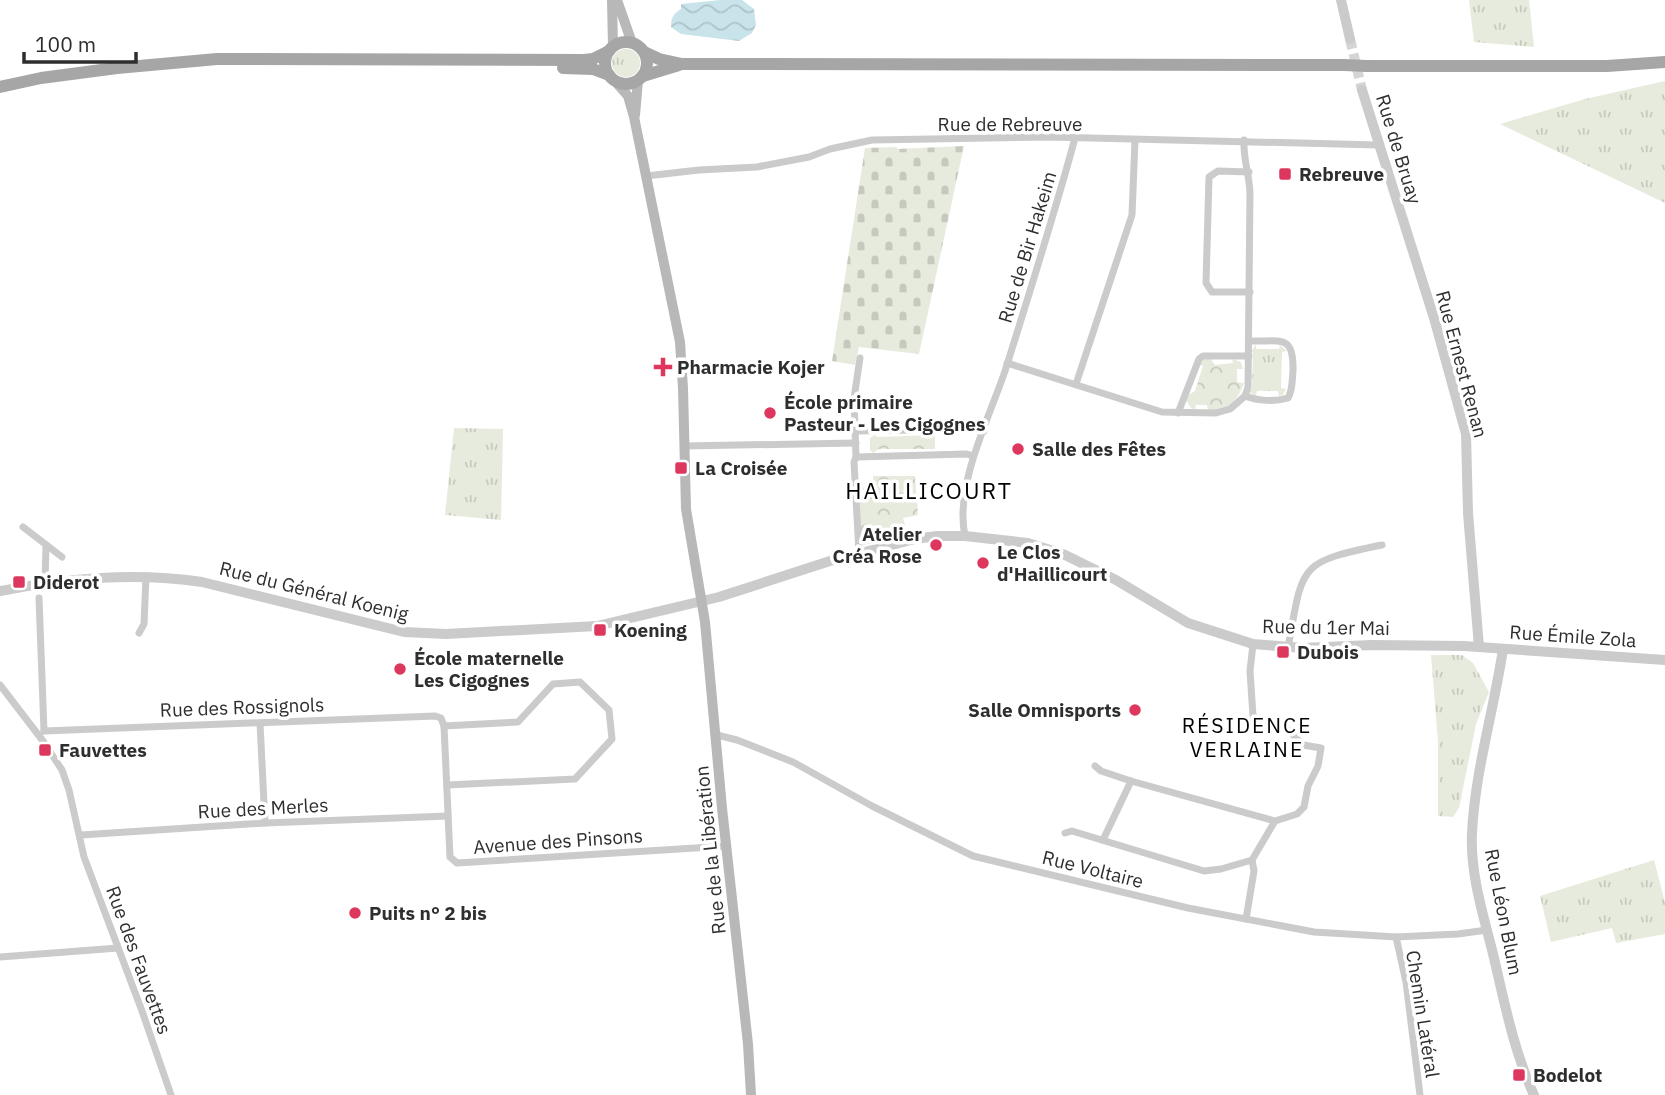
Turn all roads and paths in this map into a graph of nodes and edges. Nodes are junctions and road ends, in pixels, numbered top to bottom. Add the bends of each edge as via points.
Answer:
1 (615, 0) edge
2 (1341, 0) edge
3 (1350, 39) tunnel mouth
4 (632, 43) junction
5 (611, 49) junction
6 (644, 52) junction
7 (1665, 62) edge
8 (171, 64) junction
9 (682, 64) junction
10 (612, 78) junction
11 (640, 78) junction
12 (0, 88) edge
13 (1362, 90) tunnel mouth
14 (634, 117) junction
15 (1075, 138) junction
16 (1135, 140) junction
17 (1244, 140) junction
18 (1378, 145) junction
19 (1249, 172) junction
20 (646, 176) junction
21 (1403, 219) joint
22 (1250, 292) junction
23 (1249, 341) junction
24 (1249, 356) junction
25 (860, 358) dead end
26 (1007, 363) junction
27 (1076, 384) junction
28 (1245, 396) junction
29 (1178, 414) junction
30 (855, 431) junction
31 (984, 431) junction
32 (856, 443) junction
33 (684, 446) junction
34 (973, 456) junction
35 (856, 457) junction
36 (23, 527) dead end
37 (965, 536) junction
38 (46, 545) junction
39 (1382, 545) dead end
40 (859, 553) junction
41 (62, 557) dead end
42 (146, 576) junction
43 (45, 583) junction
44 (0, 591) edge
45 (39, 598) dead end
46 (702, 601) junction
47 (139, 633) dead end
48 (1253, 644) junction
49 (1479, 646) junction
50 (1288, 648) junction
51 (1503, 649) junction
52 (1665, 660) edge
53 (0, 685) edge
54 (440, 718) joint
55 (260, 723) junction
56 (444, 726) junction
57 (42, 733) junction
58 (717, 735) junction
59 (1095, 765) dead end
60 (1131, 781) junction
61 (447, 785) junction
62 (448, 816) junction
63 (1275, 821) junction
64 (265, 823) junction
65 (1065, 833) dead end
66 (80, 835) junction
67 (1103, 840) junction
68 (727, 846) junction
69 (1252, 860) junction
70 (1246, 919) junction
71 (1487, 930) junction
72 (1396, 937) junction
73 (118, 948) junction
74 (0, 957) edge
75 (172, 1095) edge
76 (751, 1095) edge
77 (1420, 1095) edge
78 (1534, 1095) edge

1 - 4 main road
1 - 5 main road
2 - 3 street
4 - 5 main road via 622,42
4 - 6 main road
5 - 8 main road via 584,60 277,58
5 - 10 main road via 605,63
6 - 9 main road
6 - 11 main road via 647,64
7 - 9 main road, bridge via 1607,66
8 - 10 main road via 536,67 593,69
8 - 12 main road via 54,76
9 - 11 main road
10 - 11 main road via 626,84
10 - 14 main road via 628,96
11 - 14 main road
13 - 18 street, Rue de Bruay
14 - 20 main road, Rue de la Libération
15 - 16 street, Rue de Rebreuve
15 - 20 street, Rue de Rebreuve via 872,140 757,167
15 - 26 street, Rue de Bir Hakeim
16 - 17 street, Rue de Rebreuve
16 - 27 street via 1132,215
17 - 18 street, Rue de Rebreuve
17 - 19 street
18 - 21 street, Rue de Bruay
19 - 22 street
19 - 22 street via 1218,171 1209,177 1206,283 1212,292
20 - 33 main road, Rue de la Libération via 680,342
21 - 49 street, Rue Ernest Renan via 1466,433
22 - 23 street
23 - 24 street
23 - 28 street via 1290,346 1292,391 1282,400
24 - 28 street
24 - 29 street via 1199,359
25 - 30 street
26 - 27 street
26 - 31 street, Rue de Bir Hakeim
27 - 29 street
28 - 29 street via 1230,409 1216,413
30 - 31 street
30 - 32 street
31 - 34 street, Rue de Bir Hakeim
32 - 33 street
32 - 35 street
33 - 46 main road, Rue de la Libération via 686,509
34 - 35 street
34 - 37 street, Rue de Bir Hakeim via 963,514
35 - 40 street
36 - 38 street
37 - 40 street, Rue du 1er Mai via 926,537
37 - 48 street, Rue du 1er Mai via 1028,543 1063,554 1188,623
38 - 41 street
38 - 43 street
39 - 50 street via 1312,566 1300,587
40 - 46 street, Rue du 1er Mai
42 - 43 street, Rue du Général Koenig
42 - 46 street, Rue du Général Koenig via 202,582 422,635 586,627
42 - 47 street via 144,624
43 - 44 street, Rue du Général Koenig
45 - 57 street
46 - 58 main road, Rue de la Libération
48 - 50 street, Rue du 1er Mai
48 - 63 street via 1252,716 1260,723 1283,725 1303,745 1321,748 1304,807
49 - 50 street, Rue du 1er Mai
49 - 51 street, Rue Émile Zola
51 - 52 street, Rue Émile Zola
51 - 71 street, Rue Léon Blum via 1472,831
53 - 57 street, Rue des Fauvettes
54 - 55 street, Rue des Rossignols
54 - 56 street, Avenue des Pinsons
55 - 57 street, Rue des Rossignols
55 - 64 street
56 - 61 street, Avenue des Pinsons
56 - 61 street via 519,722 553,684 580,682 609,709 611,739 575,779
57 - 66 street, Rue des Fauvettes via 62,770
58 - 68 main road, Rue de la Libération
58 - 70 street, Rue Voltaire via 793,762 973,856
59 - 60 street
60 - 63 street
60 - 67 street
61 - 62 street, Avenue des Pinsons
62 - 64 street, Rue des Merles
62 - 68 street, Avenue des Pinsons via 450,858 457,863
63 - 69 street
64 - 66 street, Rue des Merles
65 - 67 street
66 - 73 street, Rue des Fauvettes
67 - 69 street via 1204,871
68 - 76 main road, Rue de la Libération
69 - 70 street
70 - 72 street, Rue Voltaire via 1314,932
71 - 72 street, Rue Voltaire
71 - 78 street, Rue Léon Blum via 1513,1040
72 - 77 street, Chemin Latéral
73 - 74 street
73 - 75 street, Rue des Fauvettes

